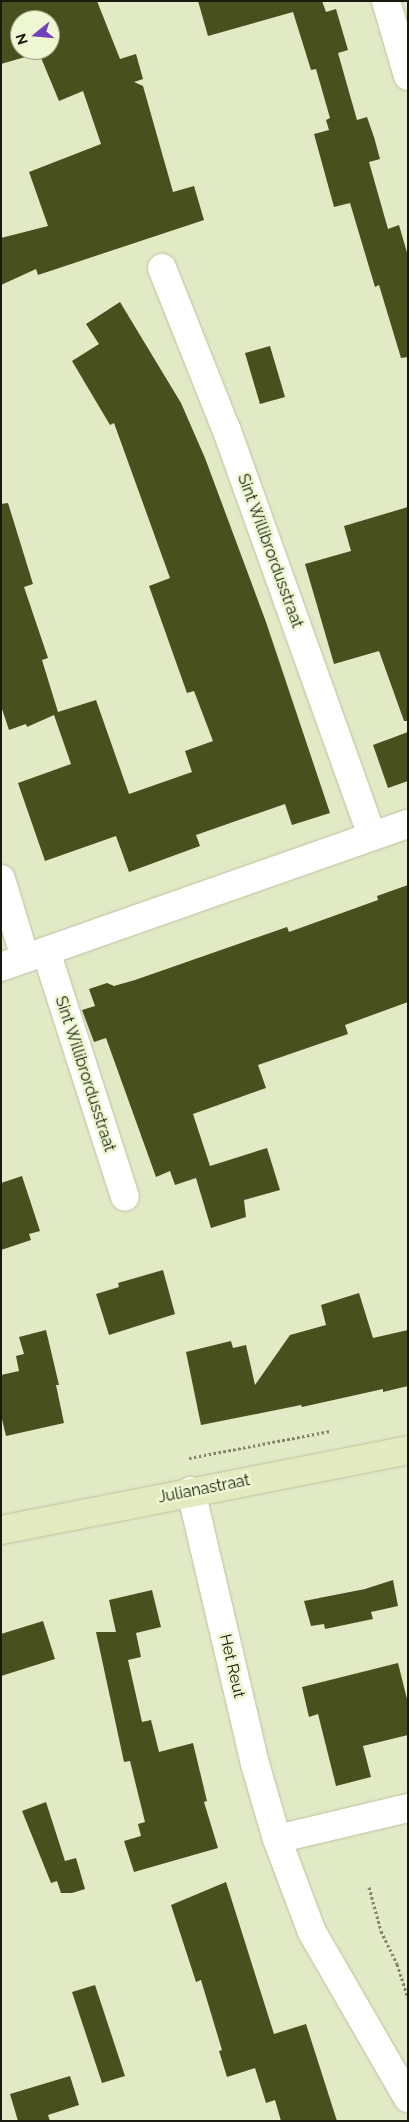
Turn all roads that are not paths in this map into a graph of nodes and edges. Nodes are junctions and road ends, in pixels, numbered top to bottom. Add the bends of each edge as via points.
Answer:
1 (386, 1) edge
2 (408, 76) edge
3 (162, 268) dead end
4 (408, 824) edge
5 (372, 836) junction
6 (1, 879) edge
7 (24, 959) edge
8 (125, 1197) dead end
9 (408, 1450) edge
10 (191, 1491) junction
11 (1, 1530) edge
12 (408, 1808) edge
13 (277, 1839) junction
14 (408, 2098) edge

1 - 2 street
3 - 5 street, Sint Willibrordusstraat via 226,431
4 - 5 street
5 - 7 street
6 - 7 street, Sint Willibrordusstraat
7 - 8 street, Sint Willibrordusstraat
9 - 10 street, Julianastraat
10 - 11 street, Julianastraat
10 - 13 street, Het Reut via 255,1764
12 - 13 street
13 - 14 street, Het Reut via 312,1932

